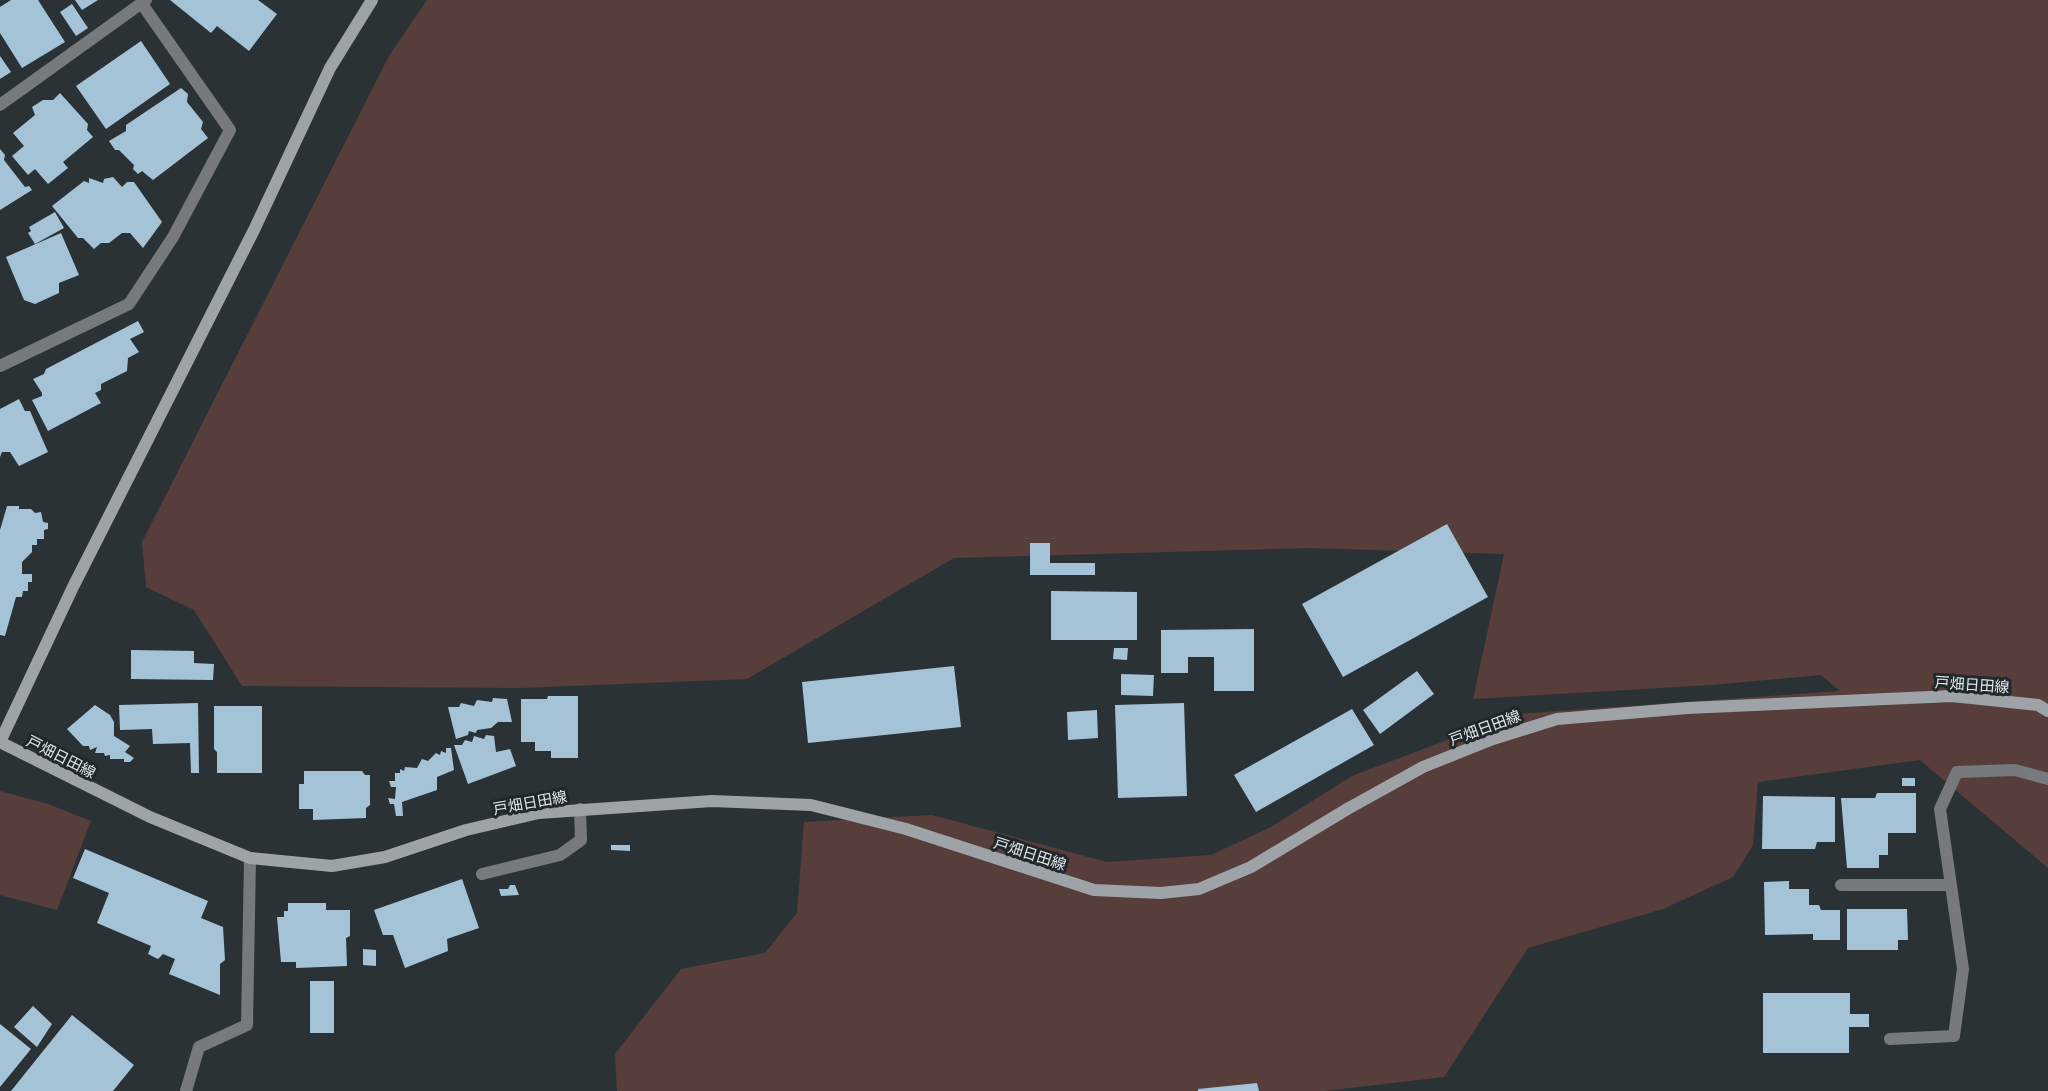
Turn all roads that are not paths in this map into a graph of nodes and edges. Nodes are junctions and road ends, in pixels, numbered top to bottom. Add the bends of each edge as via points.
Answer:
1 (372, 0) edge
2 (144, 2) edge
3 (0, 105) edge
4 (0, 366) edge
5 (2048, 711) edge
6 (0, 742) edge
7 (2048, 779) edge
8 (580, 810) junction
9 (250, 858) junction
10 (482, 874) dead end
11 (1841, 885) dead end
12 (1951, 885) junction
13 (1890, 1039) dead end
14 (186, 1091) edge

1 - 6 main road via 330,68
2 - 3 street
2 - 4 street via 230,130 173,237 129,304
5 - 8 main road, 戸畑日田線 via 2038,705 1952,696 1688,708 1557,719 1423,767 1251,867 1199,889 1161,893 1094,890 906,829 811,805 712,801
6 - 9 main road, 戸畑日田線 via 150,817
7 - 12 street via 2015,770 1957,772 1940,809
8 - 9 main road, 戸畑日田線 via 518,818 466,830 385,857 332,866
8 - 10 street via 581,840 560,855
9 - 14 street via 247,1025 199,1047
11 - 12 street
12 - 13 street via 1963,969 1954,1036

